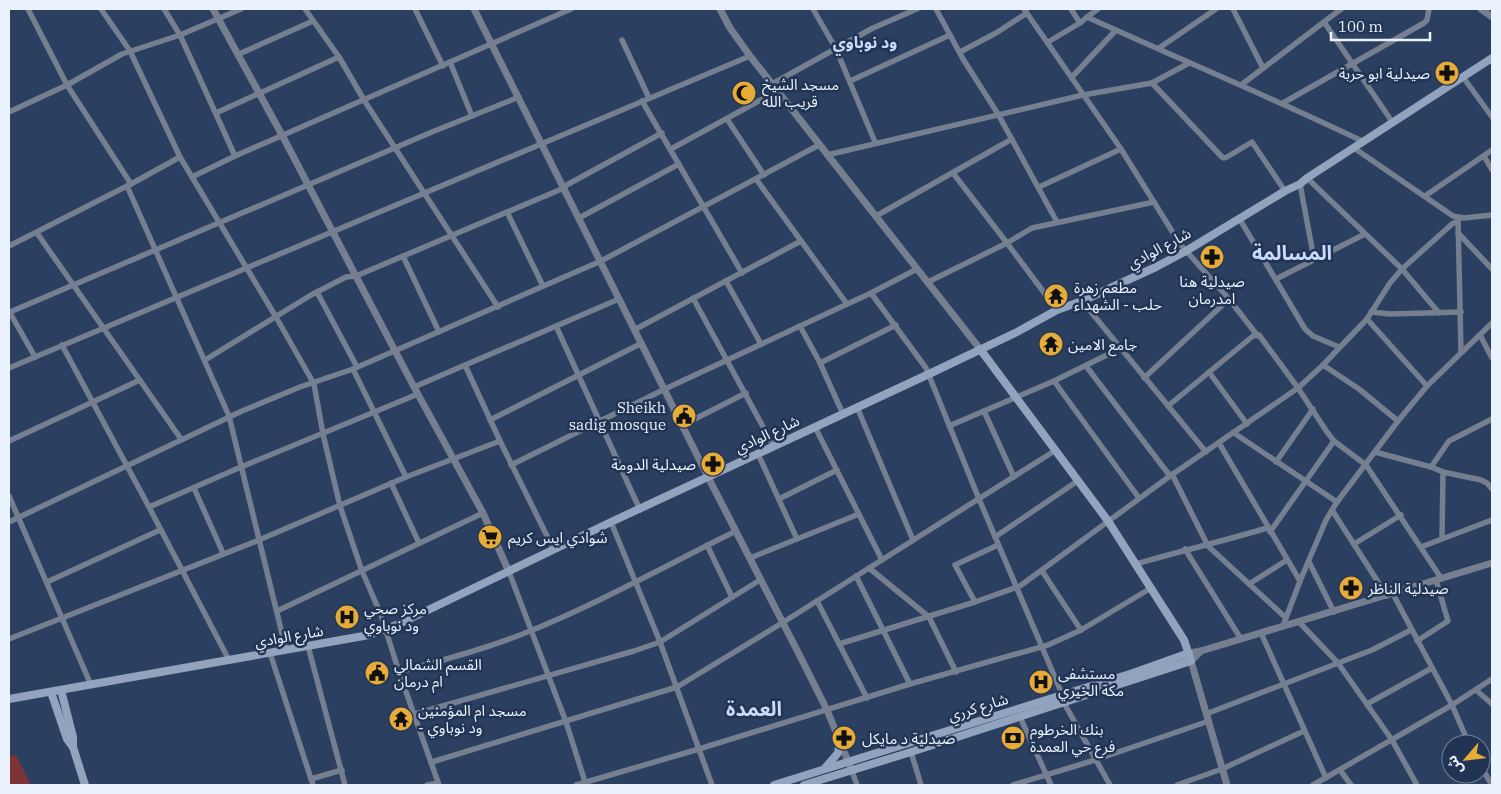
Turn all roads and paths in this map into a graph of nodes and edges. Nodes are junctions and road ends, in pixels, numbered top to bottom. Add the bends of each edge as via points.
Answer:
1 (28, 9) edge
2 (101, 9) edge
3 (164, 9) edge
4 (213, 9) edge
5 (241, 9) edge
6 (305, 9) edge
7 (415, 9) edge
8 (474, 9) edge
9 (571, 9) edge
10 (720, 9) edge
11 (813, 9) edge
12 (917, 9) edge
13 (936, 9) edge
14 (1071, 9) edge
15 (1098, 9) edge
16 (1216, 9) edge
17 (1232, 9) edge
18 (1341, 9) edge
19 (1429, 9) edge
20 (1481, 9) edge
21 (1025, 11) edge
22 (1087, 17) junction
23 (1492, 17) edge
24 (220, 19) junction
25 (313, 21) junction
26 (1324, 22) junction
27 (1080, 23) junction
28 (1116, 30) junction
29 (180, 35) junction
30 (950, 35) junction
31 (622, 40) dead end
32 (1048, 42) junction
33 (492, 43) junction
34 (1159, 48) junction
35 (836, 49) junction
36 (130, 51) junction
37 (960, 52) junction
38 (239, 54) junction
39 (750, 56) junction
40 (339, 57) junction
41 (1490, 60) edge
42 (450, 62) junction
43 (1189, 63) junction
44 (1352, 63) junction
45 (443, 66) junction
46 (1264, 68) junction
47 (1072, 77) junction
48 (1463, 77) junction
49 (850, 81) junction
50 (1152, 83) junction
51 (67, 84) junction
52 (772, 84) junction
53 (1241, 85) junction
54 (777, 91) junction
55 (260, 94) junction
56 (1083, 95) junction
57 (519, 98) junction
58 (649, 98) junction
59 (364, 100) junction
60 (642, 100) junction
61 (1282, 103) junction
62 (9, 112) edge
63 (216, 114) junction
64 (998, 114) junction
65 (472, 116) junction
66 (1492, 116) edge
67 (727, 119) junction
68 (1393, 123) junction
69 (662, 134) junction
70 (282, 135) junction
71 (1012, 139) junction
72 (541, 142) junction
73 (875, 142) junction
74 (1364, 142) junction
75 (819, 145) junction
76 (396, 148) junction
77 (1354, 148) junction
78 (671, 149) junction
79 (1121, 149) junction
80 (1492, 150) edge
81 (827, 155) junction
82 (235, 156) junction
83 (1484, 156) junction
84 (180, 157) junction
85 (679, 164) junction
86 (1492, 170) edge
87 (953, 173) junction
88 (764, 175) junction
89 (192, 177) junction
90 (1307, 178) junction
91 (756, 179) junction
92 (1300, 184) junction
93 (129, 185) junction
94 (308, 185) junction
95 (1039, 187) junction
96 (564, 188) junction
97 (1286, 190) junction
98 (424, 192) junction
99 (1425, 196) junction
100 (1154, 202) junction
101 (702, 206) junction
102 (506, 212) junction
103 (1492, 215) edge
104 (876, 216) junction
105 (579, 218) junction
106 (1239, 218) junction
107 (1458, 219) junction
108 (1056, 222) junction
109 (219, 223) junction
110 (333, 232) junction
111 (37, 233) junction
112 (1458, 233) junction
113 (1366, 234) junction
114 (452, 236) junction
115 (801, 242) junction
116 (1008, 243) junction
117 (9, 246) edge
118 (155, 249) junction
119 (1186, 251) junction
120 (403, 256) junction
121 (1314, 259) junction
122 (601, 261) junction
123 (246, 267) junction
124 (918, 269) junction
125 (1402, 269) junction
126 (1492, 269) edge
127 (742, 273) junction
128 (356, 276) junction
129 (1276, 278) junction
130 (726, 281) junction
131 (928, 282) junction
132 (73, 284) junction
133 (543, 286) junction
134 (317, 292) junction
135 (871, 293) junction
136 (177, 297) junction
137 (694, 298) junction
138 (1229, 299) junction
139 (619, 300) junction
140 (1082, 301) junction
141 (847, 304) junction
142 (498, 306) junction
143 (1057, 310) junction
144 (9, 311) edge
145 (1371, 312) junction
146 (1460, 312) junction
147 (1439, 313) junction
148 (276, 316) junction
149 (1367, 319) junction
150 (1492, 323) edge
151 (896, 325) junction
152 (556, 326) junction
153 (800, 326) junction
154 (104, 327) junction
155 (634, 330) junction
156 (439, 332) junction
157 (1257, 335) junction
158 (1480, 335) junction
159 (642, 344) junction
160 (761, 344) junction
161 (62, 345) junction
162 (1339, 346) junction
163 (1119, 348) junction
164 (980, 349) junction
165 (395, 351) junction
166 (1461, 352) junction
167 (35, 356) junction
168 (1492, 358) edge
169 (205, 360) junction
170 (727, 360) junction
171 (820, 363) junction
172 (465, 365) junction
173 (1323, 365) junction
174 (1086, 366) junction
175 (9, 368) edge
176 (355, 368) junction
177 (1209, 372) junction
178 (929, 374) junction
179 (579, 376) junction
180 (1144, 378) junction
181 (140, 380) junction
182 (1054, 381) junction
183 (314, 384) junction
184 (414, 386) junction
185 (1427, 386) junction
186 (1298, 388) junction
187 (665, 389) junction
188 (418, 394) junction
189 (746, 394) junction
190 (1017, 397) junction
191 (92, 403) junction
192 (1168, 406) junction
193 (857, 407) junction
194 (1312, 409) junction
195 (984, 411) junction
196 (374, 413) junction
197 (843, 414) junction
198 (229, 416) junction
199 (1492, 419) edge
200 (490, 420) junction
201 (1398, 421) junction
202 (600, 422) junction
203 (1247, 424) junction
204 (683, 425) junction
205 (949, 426) junction
206 (815, 427) junction
207 (1234, 433) junction
208 (322, 434) junction
209 (181, 439) junction
210 (9, 441) edge
211 (500, 441) junction
212 (1334, 441) junction
213 (1219, 443) junction
214 (774, 447) junction
215 (1056, 450) junction
216 (1206, 452) junction
217 (1374, 452) junction
218 (758, 454) junction
219 (453, 458) junction
220 (1276, 462) junction
221 (511, 465) junction
222 (1366, 465) junction
223 (1431, 466) junction
224 (127, 467) junction
225 (241, 467) junction
226 (837, 470) junction
227 (1443, 472) junction
228 (1171, 475) junction
229 (406, 477) junction
230 (708, 477) junction
231 (1014, 477) junction
232 (1079, 480) junction
233 (1306, 481) junction
234 (391, 483) junction
235 (194, 488) junction
236 (1492, 489) edge
237 (9, 496) edge
238 (1138, 498) junction
239 (779, 499) junction
240 (979, 499) junction
241 (1337, 502) junction
242 (340, 506) junction
243 (149, 507) junction
244 (640, 510) junction
245 (1332, 510) junction
246 (483, 513) junction
247 (859, 514) junction
248 (1401, 516) junction
249 (18, 518) junction
250 (1492, 520) edge
251 (1108, 521) junction
252 (9, 522) edge
253 (611, 522) junction
254 (160, 530) junction
255 (1269, 530) junction
256 (736, 531) junction
257 (995, 537) junction
258 (1442, 538) junction
259 (259, 540) junction
260 (797, 540) junction
261 (914, 540) junction
262 (419, 543) junction
263 (1354, 544) junction
264 (707, 545) junction
265 (998, 545) junction
266 (1208, 546) junction
267 (1421, 547) junction
268 (554, 550) junction
269 (1185, 550) junction
270 (223, 554) junction
271 (750, 558) junction
272 (882, 560) junction
273 (1287, 560) junction
274 (1309, 562) junction
275 (1136, 564) junction
276 (1491, 566) edge
277 (869, 568) junction
278 (182, 570) junction
279 (362, 571) junction
280 (1042, 571) junction
281 (510, 572) junction
282 (856, 576) junction
283 (1438, 579) junction
284 (636, 580) junction
285 (760, 580) junction
286 (1300, 581) junction
287 (48, 582) junction
288 (1249, 584) junction
289 (1017, 588) junction
290 (1151, 588) junction
291 (1390, 595) junction
292 (732, 598) junction
293 (817, 601) junction
294 (975, 602) junction
295 (277, 611) junction
296 (1334, 612) junction
297 (929, 617) junction
298 (1285, 617) junction
299 (64, 618) junction
300 (1299, 622) junction
301 (782, 623) junction
302 (1282, 626) junction
303 (386, 629) junction
304 (532, 629) junction
305 (883, 629) junction
306 (1081, 630) junction
307 (1411, 630) junction
308 (1261, 633) junction
309 (9, 639) edge
310 (1241, 639) junction
311 (1418, 641) junction
312 (660, 642) junction
313 (839, 644) junction
314 (308, 646) junction
315 (1041, 647) junction
316 (286, 650) junction
317 (270, 653) junction
318 (1190, 657) junction
319 (229, 660) junction
320 (1338, 663) junction
321 (1432, 668) junction
322 (400, 672) junction
323 (956, 672) junction
324 (549, 675) junction
325 (1492, 679) edge
326 (1283, 683) junction
327 (910, 684) junction
328 (91, 685) junction
329 (677, 687) junction
330 (61, 690) junction
331 (1476, 690) junction
332 (51, 692) junction
333 (1062, 694) junction
334 (867, 698) junction
335 (9, 699) edge
336 (1064, 703) junction
337 (1367, 704) junction
338 (1492, 704) edge
339 (1452, 705) junction
340 (827, 710) junction
341 (415, 714) junction
342 (1206, 714) junction
343 (1020, 716) junction
344 (1209, 721) junction
345 (566, 722) junction
346 (1304, 731) junction
347 (1465, 734) edge
348 (840, 740) junction
349 (1392, 740) junction
350 (73, 747) junction
351 (700, 749) junction
352 (911, 752) junction
353 (1095, 760) junction
354 (432, 762) junction
355 (848, 762) junction
356 (1222, 769) junction
357 (342, 770) junction
358 (822, 770) junction
359 (1340, 770) junction
360 (852, 771) junction
361 (1046, 775) junction
362 (1326, 778) junction
363 (312, 782) edge
364 (819, 783) edge
365 (439, 784) edge
366 (585, 784) edge
367 (85, 785) edge
368 (345, 785) edge
369 (427, 785) edge
370 (576, 785) edge
371 (712, 785) edge
372 (777, 785) edge
373 (804, 785) edge
374 (856, 785) edge
375 (921, 785) edge
376 (1013, 785) edge
377 (1051, 785) edge
378 (1110, 785) edge
379 (1177, 785) edge
380 (1227, 785) edge
381 (1313, 785) edge
382 (1350, 785) edge
383 (1417, 785) edge

1 - 51 street
2 - 36 street
3 - 29 street
4 - 24 street
5 - 24 street
6 - 25 street
7 - 45 street
8 - 33 street
9 - 33 street
10 - 39 street
11 - 35 street
12 - 35 street
13 - 30 street
14 - 27 street
15 - 22 street
16 - 34 street
17 - 46 street
18 - 26 street
19 - 44 street via 1424,23
20 - 23 street
21 - 32 street
21 - 37 street via 996,33
22 - 27 street
22 - 28 street
24 - 29 street
24 - 38 street
25 - 38 street
25 - 40 street
26 - 44 street
26 - 46 street
27 - 32 street
28 - 34 street
28 - 47 street
29 - 36 street
29 - 63 street
30 - 37 street
30 - 49 street
31 - 58 street
32 - 47 street
33 - 42 street
33 - 57 street
34 - 43 street
35 - 49 street
35 - 52 street
36 - 51 street
36 - 84 street
37 - 64 street
38 - 55 street
39 - 52 street
39 - 58 street
40 - 55 street
40 - 59 street
41 - 48 main road, شارع الوادي
42 - 45 street
42 - 65 street
43 - 50 street
43 - 53 street
44 - 61 street
44 - 68 street
45 - 59 street
46 - 53 street
47 - 56 street
48 - 66 street
48 - 68 main road, شارع الوادي
49 - 73 street
50 - 56 street
50 - 97 street via 1222,157 1252,142
51 - 62 street
51 - 93 street
52 - 54 street
53 - 61 street
54 - 67 street
54 - 75 street
55 - 63 street
55 - 70 street
56 - 64 street
56 - 79 street
57 - 65 street
57 - 72 street
58 - 60 street
59 - 70 street
59 - 76 street
60 - 69 street
60 - 72 street
61 - 74 street
63 - 82 street
64 - 71 street
64 - 73 street
65 - 76 street
67 - 78 street
67 - 88 street
68 - 74 main road, شارع الوادي
69 - 78 street
69 - 96 street
70 - 82 street
70 - 94 street
71 - 87 street
71 - 95 street
72 - 96 street
72 - 98 street
73 - 81 street
74 - 77 main road, شارع الوادي
75 - 81 street
75 - 88 street
76 - 94 street
76 - 98 street
77 - 90 main road, شارع الوادي
77 - 99 street
78 - 85 street
79 - 95 street
79 - 100 street
80 - 83 street
81 - 104 street
82 - 89 street
83 - 86 street
83 - 99 street
84 - 89 street
84 - 93 street
85 - 101 street
85 - 105 street
87 - 104 street
87 - 116 street
88 - 91 street
89 - 109 street
90 - 92 main road, شارع الوادي
90 - 113 street
91 - 101 street
91 - 115 street
92 - 97 main road, شارع الوادي
92 - 121 street
93 - 111 street
93 - 118 street
94 - 109 street
94 - 110 street
95 - 108 street
96 - 102 street
96 - 105 street
97 - 106 main road, شارع الوادي
98 - 110 street
98 - 114 street
99 - 107 street
100 - 108 street
100 - 119 street
101 - 122 street
101 - 127 street
102 - 114 street
102 - 133 street
103 - 107 street
104 - 124 street
105 - 122 street
106 - 119 main road, شارع الوادي
106 - 129 street
107 - 112 street
107 - 125 street
108 - 116 street via 1032,228
109 - 118 street
109 - 123 street
110 - 123 street
110 - 128 street
111 - 117 street
111 - 132 street
112 - 126 street
112 - 146 street
113 - 121 street
113 - 125 street
114 - 120 street
114 - 142 street
115 - 127 street
115 - 141 street
116 - 131 street
116 - 143 street
118 - 132 street
118 - 136 street
119 - 138 street
119 - 140 main road, شارع الوادي
120 - 128 street
120 - 156 street
121 - 129 street
122 - 133 street
122 - 139 street
123 - 136 street
123 - 148 street
124 - 131 street
124 - 135 street
125 - 145 street
125 - 147 street
127 - 130 street
128 - 134 street via 346,277
128 - 165 street
129 - 162 street via 1309,334
130 - 137 street
130 - 160 street
131 - 164 street
132 - 144 street
132 - 154 street
133 - 142 street
134 - 148 street
134 - 176 street
135 - 141 street
135 - 151 street
136 - 154 street
136 - 169 street
137 - 155 street
137 - 170 street
138 - 157 street
138 - 180 street
139 - 152 street
139 - 155 street
140 - 143 main road, شارع الوادي
140 - 163 street
141 - 153 street
142 - 156 street
143 - 164 main road, شارع الوادي
144 - 167 street
145 - 147 street
145 - 149 street
146 - 147 street
146 - 166 street
148 - 169 street
148 - 183 street
149 - 162 street
149 - 185 street
150 - 158 street
151 - 171 street
151 - 178 street
152 - 172 street
152 - 179 street
153 - 160 street
153 - 171 street
154 - 161 street
154 - 181 street
155 - 159 street
156 - 165 street
157 - 177 street
157 - 186 street
158 - 166 street
158 - 168 street
159 - 179 street
159 - 187 street
160 - 170 street
161 - 167 street
161 - 191 street
162 - 173 street
163 - 174 street
163 - 180 street
164 - 178 main road, شارع الوادي
164 - 190 main road
165 - 176 street
165 - 184 street
166 - 185 street
167 - 175 street
169 - 198 street
170 - 187 street
170 - 189 street
171 - 197 street
172 - 184 street
172 - 200 street
173 - 186 street
173 - 201 street
174 - 182 street
174 - 228 street
176 - 183 street
176 - 196 street
177 - 192 street
177 - 203 street
178 - 193 main road, شارع الوادي
178 - 205 street
179 - 200 street
179 - 202 street
180 - 192 street
181 - 191 street
181 - 209 street
182 - 190 street
182 - 238 street
183 - 198 street
183 - 208 street
184 - 188 street
185 - 201 street
186 - 194 street
186 - 203 street
187 - 202 street
187 - 204 street
188 - 196 street
188 - 219 street
189 - 204 street
189 - 214 street
190 - 195 street
190 - 215 main road
191 - 210 street
191 - 224 street
192 - 216 street
193 - 197 main road, شارع الوادي
193 - 261 street
194 - 212 street
194 - 220 street
195 - 205 street
195 - 231 street
196 - 208 street
196 - 229 street
197 - 206 main road, شارع الوادي
198 - 209 street
198 - 225 street
199 - 223 street via 1449,441
200 - 211 street
201 - 217 street
202 - 221 street
202 - 244 street
203 - 207 street
204 - 230 street
205 - 240 street
206 - 214 main road, شارع الوادي
206 - 226 street
207 - 213 street
207 - 220 street
208 - 225 street
208 - 242 street
209 - 224 street
211 - 219 street
211 - 221 street
212 - 222 street
212 - 233 street
213 - 216 street
213 - 255 street
214 - 218 main road, شارع الوادي
215 - 231 street
215 - 232 main road
216 - 228 street
217 - 222 street
217 - 223 street
218 - 230 main road, شارع الوادي
218 - 239 street
219 - 229 street
219 - 246 street
220 - 233 street
221 - 268 street
222 - 241 street
222 - 248 street
223 - 227 street
224 - 243 street
224 - 249 street
225 - 235 street
225 - 259 street
226 - 239 street
226 - 247 street
227 - 236 street via 1484,481
227 - 258 street
228 - 238 street
228 - 266 street
229 - 234 street
230 - 244 main road, شارع الوادي
230 - 256 street
231 - 240 street
232 - 251 main road
232 - 257 street
233 - 241 street
233 - 255 street
234 - 242 street
234 - 262 street
235 - 243 street
235 - 270 street
237 - 249 street
238 - 251 street
239 - 260 street
240 - 257 street
240 - 261 street
241 - 245 street
242 - 259 street
242 - 279 street
243 - 254 street
244 - 253 main road, شارع الوادي
245 - 263 street
245 - 274 street
246 - 262 street
246 - 281 street
247 - 260 street
247 - 272 street
248 - 263 street
248 - 267 street
249 - 252 street
249 - 287 street
250 - 258 street
251 - 275 main road
251 - 280 street
253 - 268 main road, شارع الوادي
253 - 284 street
254 - 278 street
254 - 287 street
255 - 266 street
255 - 273 street
256 - 264 street
256 - 271 street
257 - 265 street
258 - 267 street
259 - 270 street
259 - 295 street
260 - 271 street
261 - 272 street
262 - 279 street
263 - 291 street
264 - 284 street
264 - 292 street
265 - 289 street
265 - 294 street via 956,565
266 - 269 street
266 - 288 street
267 - 283 street
268 - 281 main road, شارع الوادي
269 - 275 street
269 - 310 street
270 - 278 street
271 - 285 street
272 - 277 street
273 - 286 street
273 - 288 street
274 - 286 street
274 - 296 street
275 - 290 main road
276 - 283 street
277 - 282 street
277 - 297 street
278 - 299 street
278 - 319 street
279 - 295 street
279 - 303 street
280 - 289 street
280 - 306 street
281 - 303 main road, شارع الوادي
281 - 304 street
282 - 293 street
282 - 305 street
283 - 291 street
283 - 311 street via 1448,621
284 - 304 street
284 - 312 street
285 - 292 street
285 - 301 street
286 - 298 street
287 - 299 street
288 - 298 street
289 - 294 street
289 - 315 street
290 - 306 street
290 - 318 main road via 1184,640
291 - 296 street
291 - 307 street
292 - 312 street
293 - 301 street
293 - 313 street
294 - 297 street
295 - 316 street
296 - 300 street
297 - 305 street
297 - 323 street
298 - 302 street
299 - 309 street
299 - 328 street
300 - 302 street
300 - 320 street
301 - 329 street
301 - 340 street
302 - 308 street
303 - 314 main road, شارع الوادي
303 - 322 street
304 - 322 street
304 - 324 street
305 - 313 street
305 - 327 street
306 - 315 street
307 - 311 street
307 - 320 street
308 - 310 street
308 - 326 street
310 - 318 street
311 - 321 street
312 - 324 street
312 - 329 street
313 - 334 street
314 - 316 main road, شارع الوادي
314 - 357 street
315 - 323 street
315 - 333 street
316 - 317 main road, شارع الوادي
317 - 319 main road, شارع الوادي
317 - 363 street
318 - 333 main road, شارع كرري
318 - 336 main road, شارع كرري
318 - 342 street
319 - 328 main road, شارع الوادي
320 - 326 street
320 - 337 street
321 - 337 street
321 - 339 street
322 - 341 street
323 - 327 street
324 - 341 street
324 - 345 street
325 - 331 street
326 - 342 street
326 - 346 street
327 - 334 street
328 - 330 main road, شارع الوادي
329 - 345 street
329 - 351 street
330 - 332 main road, شارع الوادي
330 - 350 main road
331 - 338 street
331 - 339 street
332 - 335 main road, شارع الوادي
332 - 350 main road via 67,739
333 - 355 main road, شارع كرري
334 - 340 street
336 - 343 main road, شارع كرري
336 - 353 street
337 - 349 street
339 - 347 street
339 - 349 street
340 - 348 street
340 - 351 street
341 - 354 street
342 - 344 street
343 - 352 main road, شارع كرري
343 - 361 street
344 - 353 street
344 - 356 street
345 - 354 street
345 - 366 street
346 - 356 street
346 - 362 street
348 - 355 street
348 - 358 main road via 836,757
349 - 359 street
349 - 383 street
350 - 367 main road
351 - 366 street
351 - 371 street
352 - 360 main road, شارع كرري
352 - 375 street
353 - 361 street
353 - 378 street
354 - 365 street
355 - 358 main road, شارع كرري
355 - 360 street
356 - 379 street
356 - 380 street
357 - 363 street
357 - 368 street
358 - 372 main road, شارع كرري
359 - 362 street
359 - 382 street
360 - 364 main road, شارع كرري
360 - 374 street
361 - 376 street
361 - 377 street
362 - 381 street
364 - 373 main road, شارع كرري
365 - 369 street
366 - 370 street

